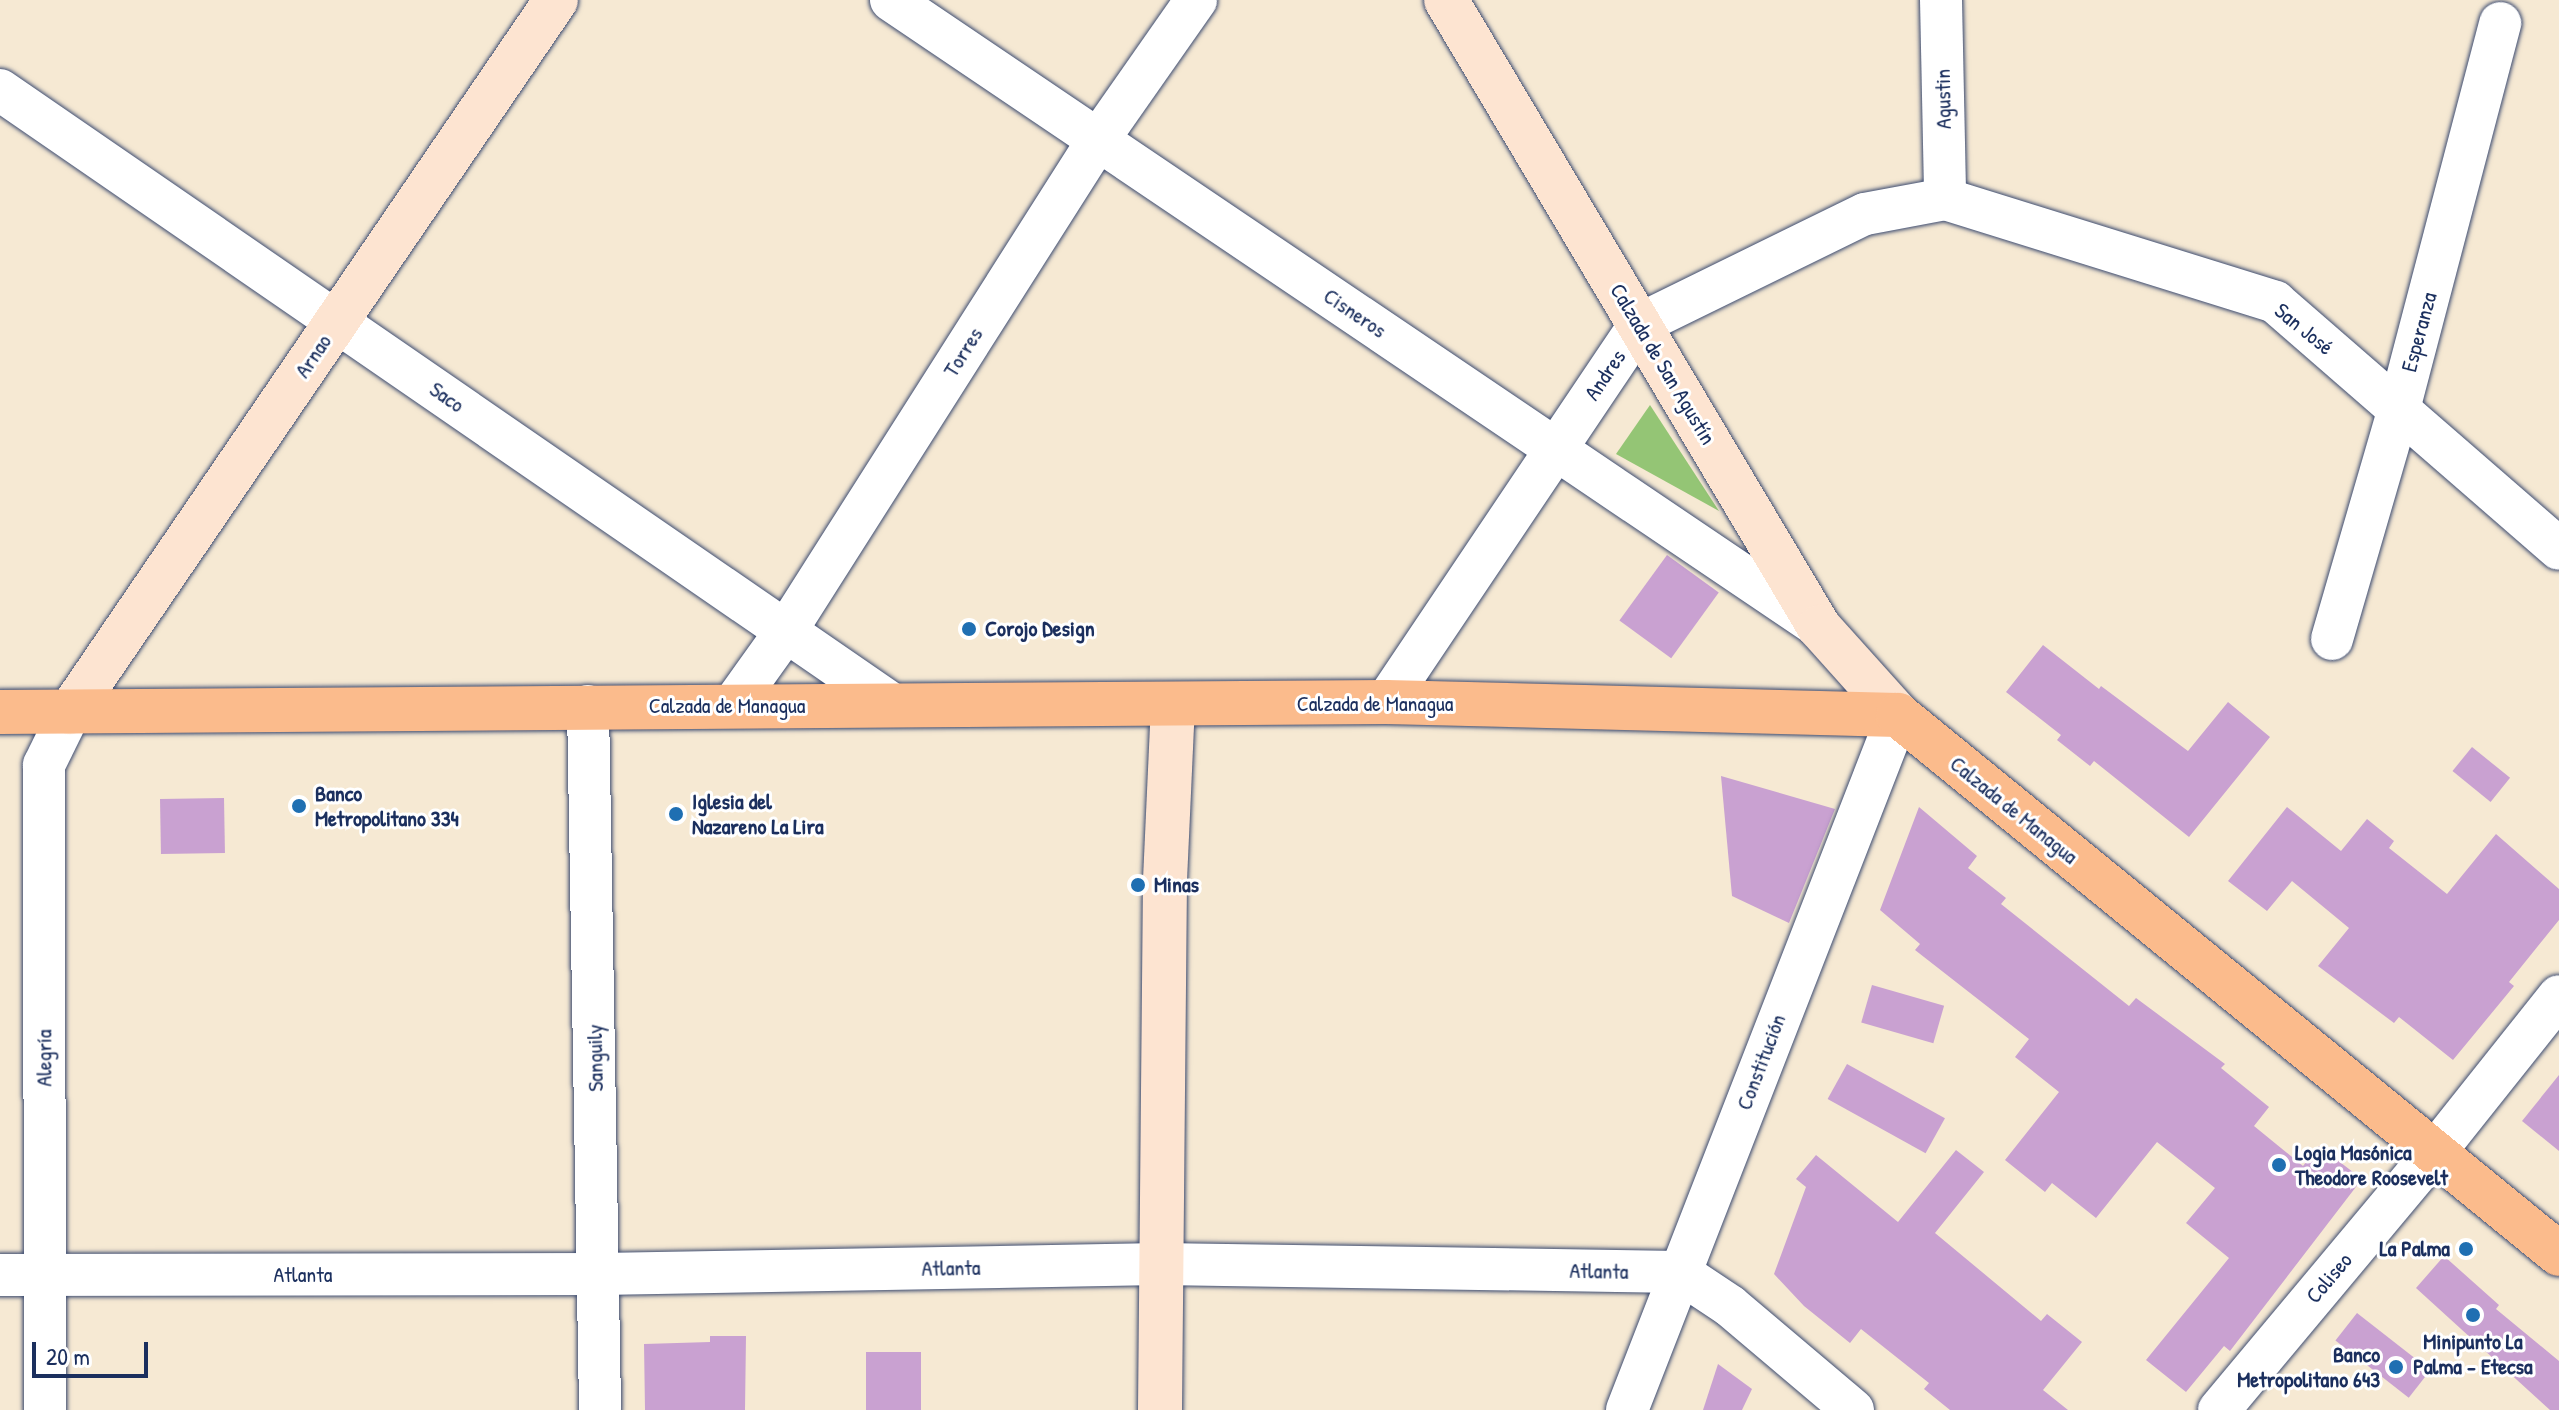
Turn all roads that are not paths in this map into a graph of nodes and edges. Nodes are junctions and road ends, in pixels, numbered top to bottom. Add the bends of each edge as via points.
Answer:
1 (556, 0) edge
2 (891, 0) edge
3 (1196, 0) edge
4 (1446, 0) edge
5 (1941, 0) edge
6 (2500, 23) dead end
7 (0, 90) edge
8 (1098, 140) junction
9 (1945, 199) junction
10 (336, 321) junction
11 (1640, 324) junction
12 (2399, 409) junction
13 (1555, 449) junction
14 (2559, 549) edge
15 (1819, 627) junction
16 (786, 631) junction
17 (2332, 639) dead end
18 (1386, 702) junction
19 (733, 705) junction
20 (893, 705) junction
21 (1173, 705) junction
22 (588, 706) junction
23 (0, 712) edge
24 (70, 712) junction
25 (1898, 715) junction
26 (2559, 996) edge
27 (2435, 1152) junction
28 (2559, 1254) edge
29 (1160, 1264) junction
30 (1679, 1272) junction
31 (600, 1274) junction
32 (0, 1275) edge
33 (45, 1276) junction
34 (45, 1410) edge
35 (600, 1410) edge
36 (1160, 1410) edge
37 (1627, 1410) edge
38 (1853, 1410) edge
39 (2219, 1410) edge

1 - 10 street, Arnao
2 - 8 street, Cisneros
3 - 8 street, Torres
4 - 11 street, Calzada de San Agustín
5 - 9 street, Agustin
6 - 12 street, Esperanza
7 - 10 street, Saco
8 - 13 street, Cisneros
8 - 16 street, Torres
9 - 11 street, Andres via 1865,214
9 - 12 street, San José via 2275,302
10 - 16 street, Saco
10 - 24 street, Arnao
11 - 13 street, Andres
11 - 15 street, Calzada de San Agustín
12 - 14 street, San José
12 - 17 street, Esperanza
13 - 15 street, Cisneros
13 - 18 street, Andres
15 - 25 street, Calzada de San Agustín
16 - 19 street, Torres
16 - 20 street, Saco
18 - 21 main road, Calzada de Managua
18 - 25 main road, Calzada de Managua
19 - 20 main road, Calzada de Managua
19 - 22 main road, Calzada de Managua
20 - 21 main road, Calzada de Managua
21 - 29 street
22 - 24 main road, Calzada de Managua
22 - 31 street, Sanguily
23 - 24 main road, Calzada de Managua
24 - 33 street, Alegría via 44,765
25 - 27 main road, Calzada de Managua
25 - 30 street, Constitución
26 - 27 street, Coliseo
27 - 28 main road, Calzada de Managua
27 - 39 street, Coliseo
29 - 30 street, Atlanta
29 - 31 street, Atlanta
29 - 36 street
30 - 37 street, Constitución
30 - 38 street via 1730,1306
31 - 33 street, Atlanta
31 - 35 street, Sanguily
32 - 33 street, Atlanta
33 - 34 street, Alegría

